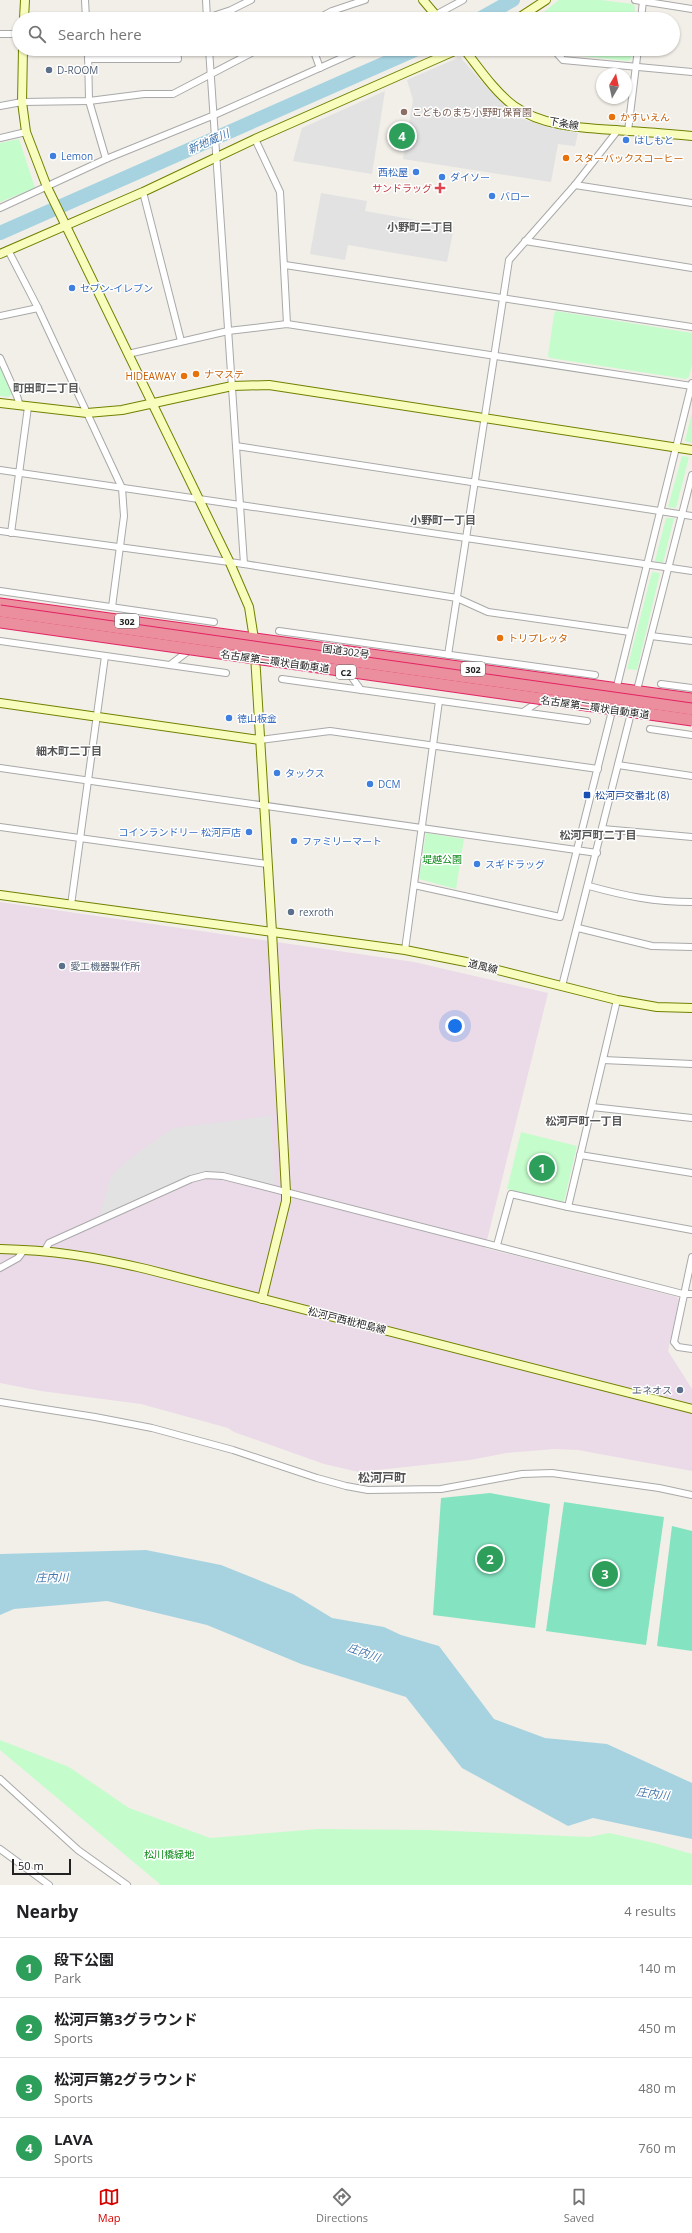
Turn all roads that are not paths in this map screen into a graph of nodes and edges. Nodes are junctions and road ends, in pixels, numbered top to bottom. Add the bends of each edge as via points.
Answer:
1 (25, 0) edge
2 (84, 0) edge
3 (206, 0) edge
4 (251, 0) edge
5 (365, 0) edge
6 (423, 0) edge
7 (463, 0) edge
8 (546, 0) edge
9 (635, 0) edge
10 (643, 1) junction
11 (692, 9) edge
12 (24, 12) edge
13 (85, 12) edge
14 (206, 12) edge
15 (225, 12) edge
16 (330, 12) edge
17 (433, 12) edge
18 (445, 12) edge
19 (530, 12) edge
20 (642, 12) edge
21 (0, 34) edge
22 (12, 34) edge
23 (23, 56) edge
24 (178, 56) edge
25 (209, 56) edge
26 (245, 56) edge
27 (316, 56) edge
28 (347, 56) edge
29 (443, 56) edge
30 (470, 56) edge
31 (559, 56) edge
32 (637, 56) edge
33 (88, 59) joint
34 (320, 68) junction
35 (636, 68) junction
36 (692, 72) edge
37 (210, 74) junction
38 (22, 102) junction
39 (90, 102) junction
40 (0, 106) edge
41 (212, 116) junction
42 (618, 130) junction
43 (628, 130) junction
44 (26, 132) junction
45 (692, 136) edge
46 (0, 138) edge
47 (255, 139) junction
48 (215, 155) junction
49 (106, 159) junction
50 (575, 185) junction
51 (47, 188) junction
52 (143, 192) junction
53 (692, 203) edge
54 (0, 208) edge
55 (65, 225) junction
56 (525, 241) junction
57 (8, 250) junction
58 (0, 254) edge
59 (285, 265) junction
60 (692, 268) edge
61 (503, 297) junction
62 (38, 308) junction
63 (0, 316) edge
64 (288, 324) junction
65 (692, 326) edge
66 (228, 331) junction
67 (181, 341) junction
68 (128, 354) junction
69 (495, 355) junction
70 (0, 358) edge
71 (692, 385) edge
72 (232, 386) junction
73 (0, 403) edge
74 (152, 403) junction
75 (20, 406) junction
76 (28, 407) junction
77 (87, 413) junction
78 (486, 417) junction
79 (236, 446) junction
80 (675, 448) junction
81 (692, 450) edge
82 (0, 470) edge
83 (20, 473) junction
84 (692, 475) edge
85 (476, 483) junction
86 (122, 488) junction
87 (197, 498) junction
88 (239, 504) junction
89 (660, 511) junction
90 (682, 514) junction
91 (692, 516) edge
92 (0, 531) edge
93 (11, 532) junction
94 (467, 539) junction
95 (120, 548) junction
96 (230, 563) junction
97 (244, 564) junction
98 (647, 565) junction
99 (668, 568) junction
100 (692, 572) edge
101 (0, 591) edge
102 (457, 598) junction
103 (0, 604) edge
104 (112, 607) junction
105 (0, 611) edge
106 (159, 614) junction
107 (0, 622) edge
108 (165, 627) junction
109 (213, 627) junction
110 (279, 631) dead end
111 (630, 632) junction
112 (319, 636) junction
113 (651, 636) junction
114 (254, 639) junction
115 (0, 641) edge
116 (692, 641) edge
117 (303, 646) junction
118 (333, 650) junction
119 (448, 655) junction
120 (105, 656) junction
121 (170, 665) junction
122 (523, 665) junction
123 (226, 673) dead end
124 (595, 675) dead end
125 (530, 676) junction
126 (282, 679) dead end
127 (568, 682) junction
128 (661, 684) dead end
129 (692, 688) edge
130 (617, 689) junction
131 (361, 690) junction
132 (636, 691) junction
133 (692, 699) edge
134 (440, 701) junction
135 (0, 702) edge
136 (692, 709) edge
137 (523, 712) junction
138 (97, 716) junction
139 (692, 720) edge
140 (587, 721) dead end
141 (650, 729) dead end
142 (692, 735) edge
143 (260, 740) junction
144 (433, 746) junction
145 (618, 766) junction
146 (0, 768) edge
147 (598, 768) junction
148 (692, 776) edge
149 (88, 780) junction
150 (263, 804) junction
151 (0, 827) edge
152 (422, 827) junction
153 (603, 828) junction
154 (692, 837) edge
155 (80, 838) junction
156 (578, 850) junction
157 (597, 852) junction
158 (267, 864) junction
159 (414, 884) junction
160 (589, 886) junction
161 (0, 895) edge
162 (692, 902) edge
163 (70, 905) junction
164 (578, 928) junction
165 (272, 932) junction
166 (692, 947) edge
167 (405, 950) junction
168 (562, 986) junction
169 (617, 1000) junction
170 (692, 1008) edge
171 (603, 1060) junction
172 (692, 1064) edge
173 (592, 1107) junction
174 (692, 1118) edge
175 (580, 1155) junction
176 (692, 1173) edge
177 (286, 1192) junction
178 (568, 1207) junction
179 (692, 1230) edge
180 (497, 1245) junction
181 (0, 1249) edge
182 (24, 1250) junction
183 (45, 1250) junction
184 (692, 1257) edge
185 (0, 1268) edge
186 (683, 1294) junction
187 (692, 1294) edge
188 (262, 1299) junction
189 (692, 1349) edge
190 (0, 1402) edge
191 (692, 1409) edge
192 (692, 1495) edge
193 (0, 1779) edge
194 (0, 1848) edge
195 (48, 1885) edge
196 (127, 1885) edge

1 - 12 street
2 - 13 street
3 - 14 street
4 - 15 street
5 - 16 street
6 - 17 street
7 - 18 street
8 - 19 street
9 - 10 street
10 - 11 street
10 - 20 street
21 - 22 street
23 - 38 street
24 - 33 street via 178,58
25 - 37 street
26 - 37 street
27 - 34 street
28 - 34 street
29 - 47 street
30 - 42 street, 下条線 via 500,94 534,117 555,123
31 - 35 street via 562,60
32 - 35 street
33 - 39 street
34 - 41 street
35 - 36 street
35 - 43 street
37 - 39 street via 173,94 144,94
37 - 41 street
38 - 39 street
38 - 40 street
38 - 44 street
39 - 49 street
41 - 48 street
41 - 49 street
42 - 43 street, 下条線
42 - 50 street
43 - 45 street, 下条線
44 - 46 street
44 - 51 street
47 - 48 street
47 - 59 street via 280,192
48 - 52 street
48 - 66 street
49 - 51 street
50 - 53 street
50 - 56 street
51 - 54 street
51 - 55 street
52 - 55 street
52 - 67 street
55 - 57 street
55 - 68 street
56 - 60 street
56 - 61 street via 509,260
57 - 58 street
57 - 62 street
59 - 61 street
59 - 64 street
61 - 65 street
61 - 69 street
62 - 63 street
62 - 77 street
64 - 66 street
64 - 69 street
66 - 67 street
66 - 72 street
67 - 68 street
68 - 74 street
69 - 71 street
69 - 78 street
70 - 75 street
71 - 80 street
72 - 74 street
72 - 78 street via 269,385
72 - 79 street
73 - 75 street
74 - 77 street via 122,410
74 - 87 street
75 - 76 street
76 - 77 street
76 - 83 street
77 - 86 street
78 - 80 street
78 - 85 street
79 - 85 street
79 - 88 street
80 - 81 street
80 - 89 street
82 - 83 street
83 - 86 street
83 - 93 street
84 - 90 street
85 - 89 street
85 - 94 street
86 - 87 street
86 - 95 street via 124,516
87 - 88 street
87 - 96 street
88 - 94 street
88 - 97 street
89 - 90 street
89 - 98 street
90 - 91 street
90 - 99 street
92 - 93 street
93 - 95 street
94 - 98 street
94 - 102 street
95 - 96 street
95 - 104 street
96 - 97 street
96 - 114 street via 249,607
97 - 102 street
98 - 99 street
98 - 111 street
99 - 100 street
99 - 113 street
101 - 104 street
102 - 111 street via 488,612
102 - 119 street
103 - 108 highway, 国道302号 / 302
104 - 106 street
105 - 136 highway, 名古屋第二環状自動車道 / C2, bridge
106 - 108 street
106 - 109 street
107 - 139 highway, 名古屋第二環状自動車道 / C2, bridge
108 - 109 highway, 国道302号 / 302
109 - 114 highway, 国道302号 / 302
109 - 121 street
110 - 112 street
111 - 130 street
112 - 117 street
112 - 119 street
113 - 116 street
113 - 132 street
114 - 117 highway, 国道302号 / 302
114 - 143 street
115 - 120 street
117 - 118 highway, 国道302号 / 302
118 - 125 highway, 国道302号 / 302
118 - 131 street
119 - 122 street
120 - 121 street
120 - 138 street
121 - 123 street
122 - 124 street
122 - 125 street
125 - 127 highway, 国道302号 / 302
126 - 131 street
127 - 130 highway, 国道302号 / 302
127 - 137 street
128 - 129 street
130 - 132 highway, 国道302号 / 302
130 - 147 street
131 - 134 street
132 - 133 highway, 国道302号 / 302
132 - 145 street
134 - 137 street
134 - 144 street
135 - 138 street
137 - 140 street
138 - 143 street
138 - 149 street
141 - 142 street
143 - 144 street via 330,731
143 - 150 street
144 - 147 street
144 - 152 street
145 - 148 street
145 - 153 street
146 - 149 street
147 - 156 street
149 - 150 street
149 - 155 street
150 - 152 street
150 - 158 street
151 - 155 street
152 - 156 street
152 - 159 street
153 - 154 street
153 - 157 street
155 - 158 street
155 - 163 street
156 - 157 street
156 - 159 street via 560,917
157 - 160 street
158 - 165 street
159 - 167 street
160 - 162 street via 634,898
160 - 164 street
161 - 163 street, 道風線
163 - 165 street, 道風線
164 - 166 street via 652,946
164 - 168 street
165 - 167 street, 道風線
165 - 177 street
167 - 168 street, 道風線
168 - 169 street, 道風線
169 - 170 street, 道風線 via 657,1007
169 - 171 street
171 - 172 street
171 - 173 street
173 - 174 street
173 - 175 street
175 - 176 street
175 - 178 street
177 - 180 street
177 - 183 street via 223,1176 206,1175 191,1179 49,1243
177 - 188 street
178 - 179 street
178 - 180 street via 511,1194
180 - 186 street
181 - 182 street, 松河戸西枇杷島線
182 - 183 street, 松河戸西枇杷島線
182 - 185 street via 18,1258
183 - 188 street, 松河戸西枇杷島線 via 131,1265
184 - 186 street
186 - 187 street
186 - 189 street via 674,1342 678,1347
188 - 191 street, 松河戸西枇杷島線
190 - 192 street via 152,1428 233,1450 317,1478 368,1490 441,1489 522,1474 552,1473
193 - 196 street via 78,1850
194 - 195 street

